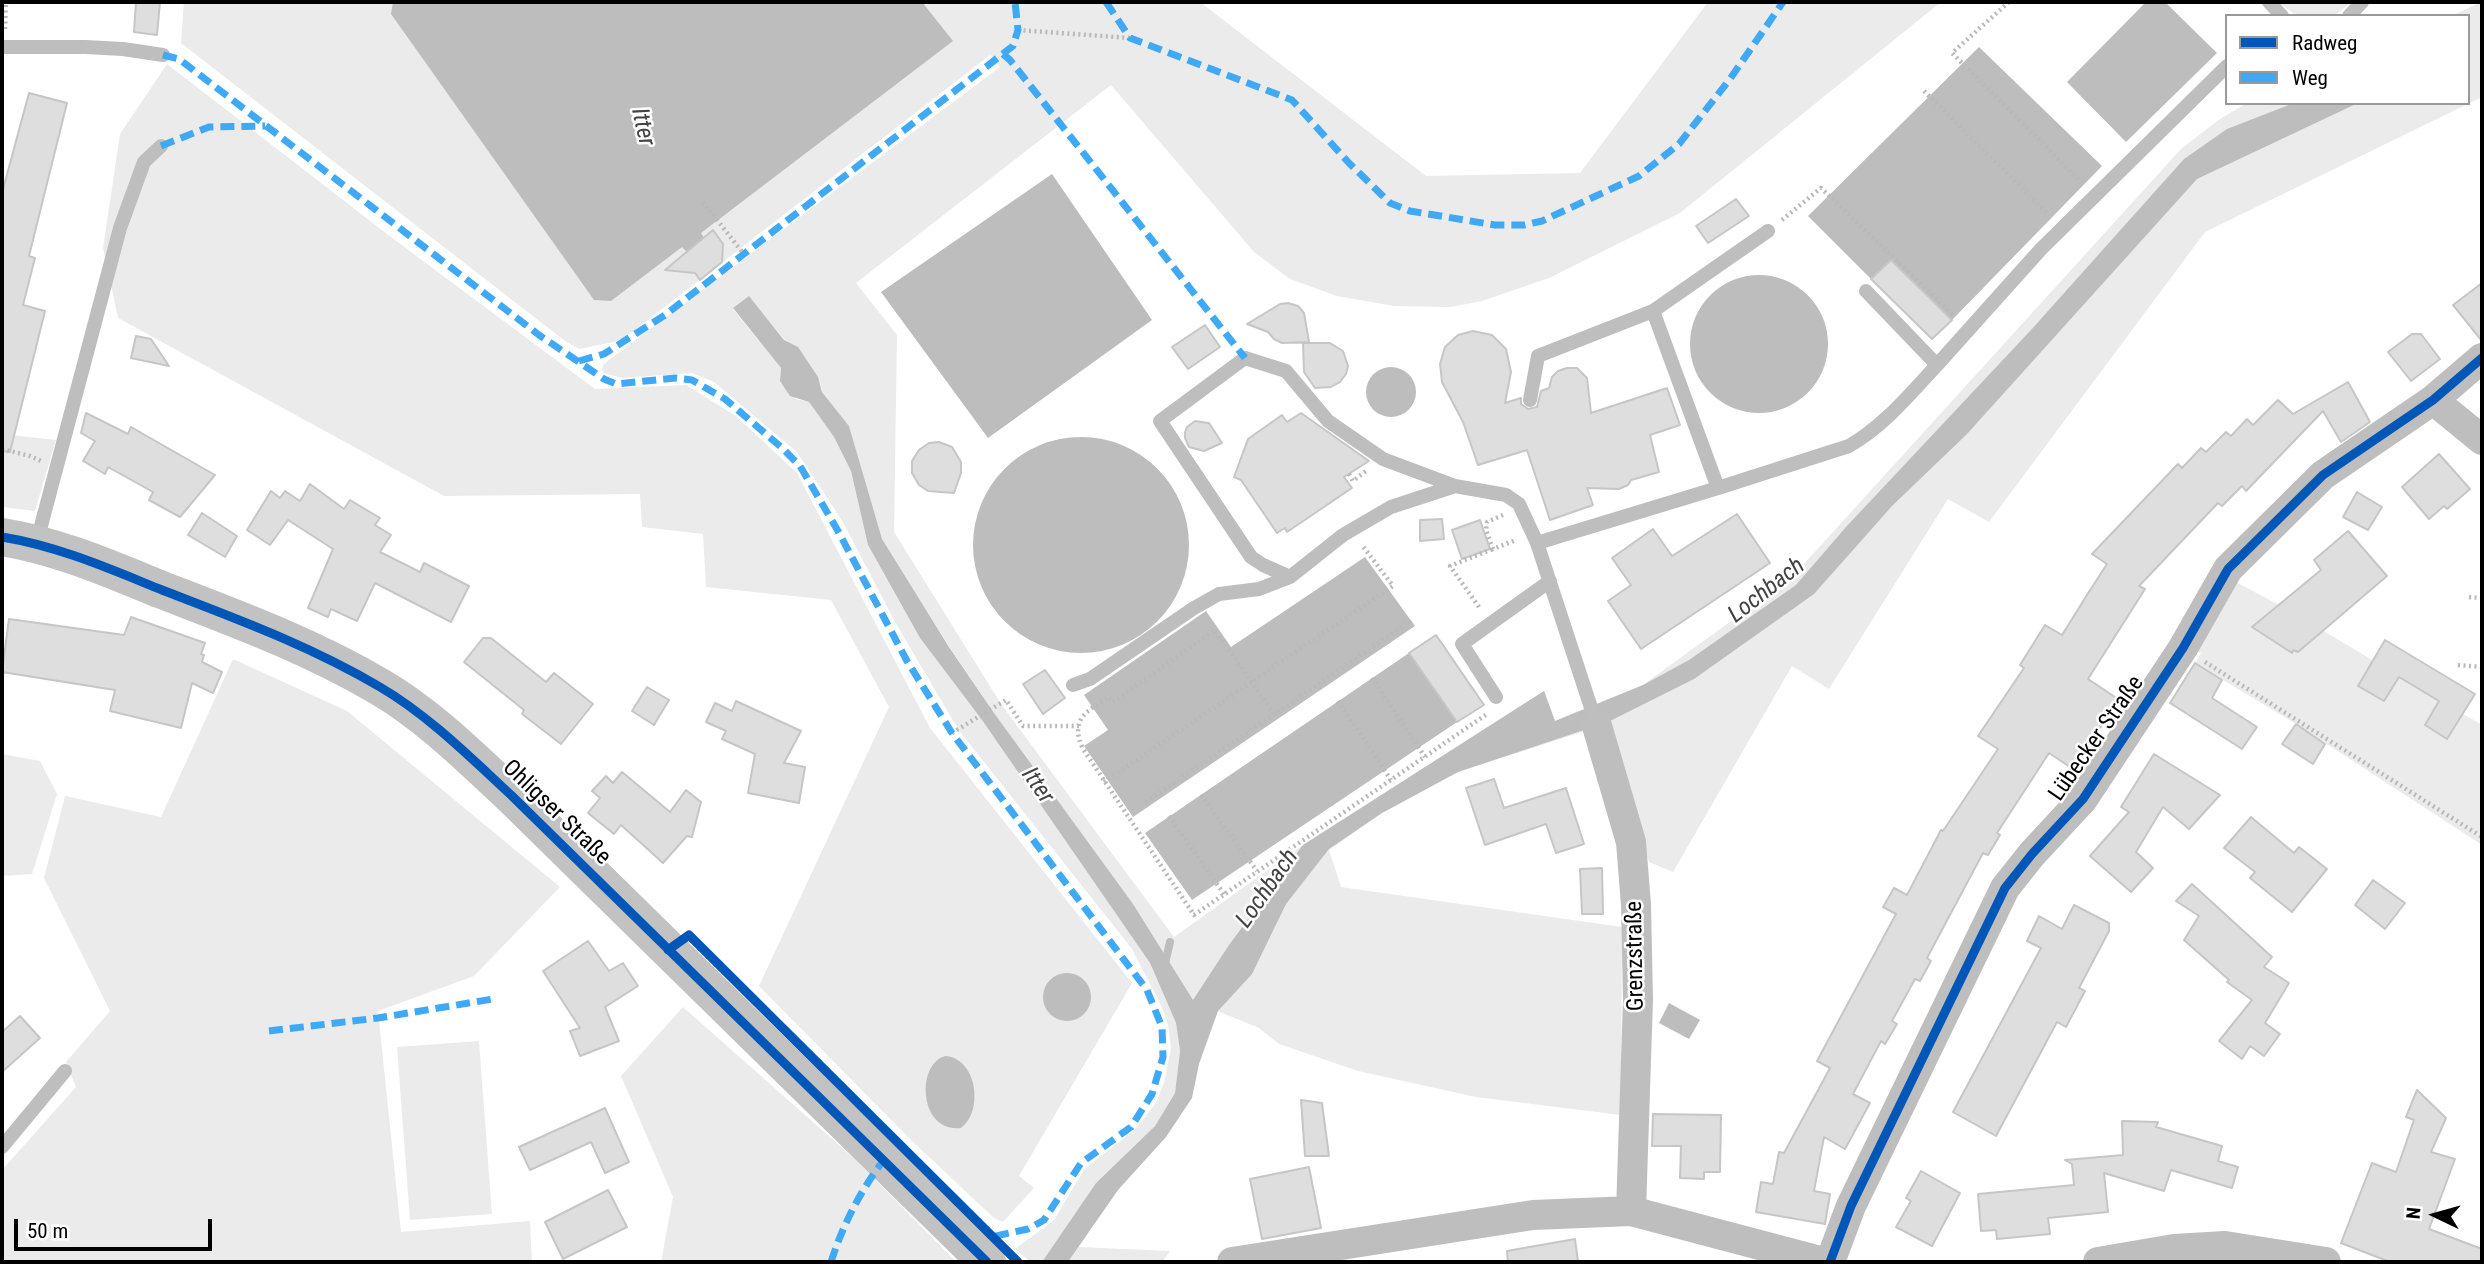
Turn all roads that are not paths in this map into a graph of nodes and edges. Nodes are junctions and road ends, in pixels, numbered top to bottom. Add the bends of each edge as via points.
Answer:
1 (3, 47) edge
2 (163, 55) dead end
3 (2225, 68) edge
4 (161, 146) dead end
5 (1768, 231) road end
6 (1866, 291) dead end
7 (1653, 311) junction
8 (2482, 358) edge
9 (1937, 365) junction
10 (1530, 400) dead end
11 (2433, 400) junction
12 (2482, 440) edge
13 (1455, 486) junction
14 (1718, 488) junction
15 (1535, 538) junction
16 (19, 540) edge
17 (1290, 577) junction
18 (1549, 581) junction
19 (1073, 685) dead end
20 (1496, 697) road end
21 (1594, 716) joint
22 (65, 1071) dead end
23 (2, 1147) edge
24 (1631, 1211) junction
25 (1816, 1261) edge
26 (987, 1262) edge
27 (1233, 1262) edge
28 (2098, 1262) edge
29 (2326, 1262) edge

1 - 2 lane via 85,47
3 - 9 lane via 2040,250
4 - 16 lane via 144,162 120,228 57,469
5 - 7 lane
6 - 9 lane
7 - 10 lane via 1538,356
7 - 14 lane
8 - 11 street, Lübecker Straße
9 - 14 lane via 1879,426 1857,442
11 - 12 street
11 - 25 street, Lübecker Straße via 2307,488 2228,569 2183,648 2083,799 2005,888 1851,1206
13 - 15 lane via 1506,495 1522,508
13 - 17 lane via 1391,507
13 - 17 lane via 1383,459 1328,421 1286,370 1245,358 1160,421 1251,557
14 - 15 lane
15 - 18 lane
16 - 26 main road, Ohligser Straße via 283,637 382,688 449,737
17 - 19 lane via 1259,589 1219,594 1101,672
18 - 20 lane via 1462,644
18 - 21 lane
21 - 24 street, Grenzstraße via 1631,842 1635,893 1638,1000
22 - 23 lane
24 - 25 street
24 - 27 street via 1533,1215
28 - 29 street via 2225,1246

